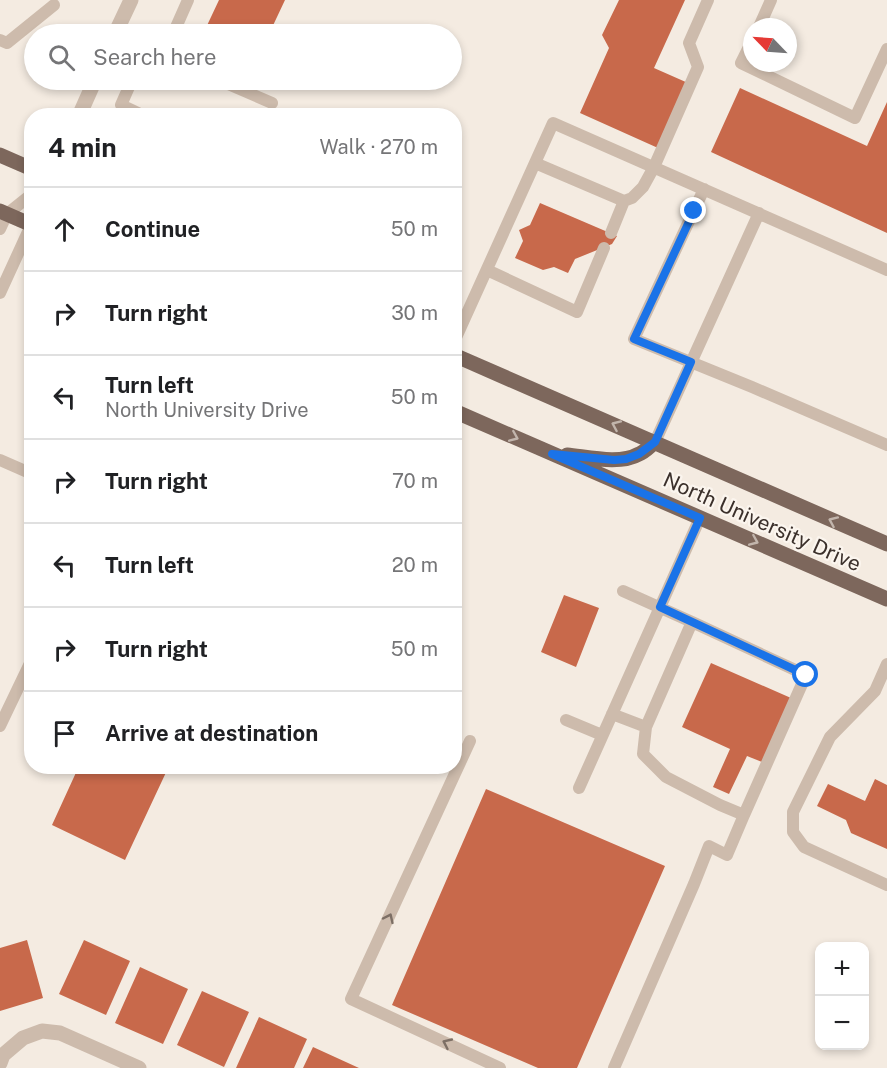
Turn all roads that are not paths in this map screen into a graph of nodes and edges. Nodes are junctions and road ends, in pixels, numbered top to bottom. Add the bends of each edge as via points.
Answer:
1 (130, 0) edge
2 (188, 0) edge
3 (708, 0) edge
4 (771, 0) edge
5 (51, 2) edge
6 (763, 18) edge
7 (27, 24) edge
8 (119, 24) edge
9 (177, 24) edge
10 (24, 27) edge
11 (0, 40) edge
12 (887, 49) edge
13 (760, 72) edge
14 (91, 90) edge
15 (128, 90) edge
16 (242, 90) edge
17 (272, 103) dead end
18 (83, 108) edge
19 (127, 108) edge
20 (0, 155) edge
21 (535, 163) junction
22 (24, 166) edge
23 (654, 167) junction
24 (704, 189) junction
25 (24, 199) edge
26 (624, 201) junction
27 (3, 212) edge
28 (759, 213) junction
29 (24, 221) edge
30 (0, 229) edge
31 (611, 233) dead end
32 (24, 240) edge
33 (604, 248) dead end
34 (487, 270) junction
35 (887, 270) edge
36 (0, 293) edge
37 (462, 325) edge
38 (462, 358) edge
39 (691, 362) junction
40 (462, 415) edge
41 (655, 442) junction
42 (887, 445) edge
43 (552, 454) junction
44 (0, 460) edge
45 (24, 470) edge
46 (700, 518) junction
47 (887, 544) edge
48 (623, 591) dead end
49 (887, 599) edge
50 (660, 607) junction
51 (692, 622) junction
52 (887, 664) edge
53 (24, 676) edge
54 (612, 714) junction
55 (566, 720) dead end
56 (0, 726) edge
57 (646, 727) junction
58 (602, 735) junction
59 (470, 741) dead end
60 (462, 758) edge
61 (455, 774) edge
62 (579, 788) dead end
63 (744, 815) junction
64 (887, 885) edge
65 (0, 1063) edge
66 (139, 1068) edge
67 (500, 1068) edge
68 (614, 1068) edge

1 - 8 street
2 - 9 lane
3 - 23 lane via 689,43 698,67
4 - 6 lane
5 - 7 lane
10 - 11 lane via 6,43
12 - 13 lane via 855,118
14 - 18 street
15 - 19 lane via 121,105
16 - 17 lane
20 - 22 main road
21 - 23 lane via 553,123
21 - 26 lane
21 - 34 lane
23 - 24 lane
23 - 26 lane via 643,187
24 - 28 lane
24 - 39 lane via 634,339
25 - 27 lane
26 - 31 lane
27 - 29 main road
27 - 30 lane
28 - 35 lane
28 - 39 lane
32 - 36 lane
33 - 34 lane via 577,312
34 - 37 lane
41 -> 38 main road, North University Drive
39 - 41 lane
39 - 42 lane
40 -> 43 main road, North University Drive
41 - 43 main road via 626,459
47 -> 41 main road, North University Drive
43 - 46 main road, North University Drive
44 - 45 lane
46 -> 49 main road, North University Drive
46 - 50 lane
48 - 50 lane
50 - 51 lane
50 - 54 lane
51 - 57 lane
51 - 63 lane via 806,675
52 - 64 lane via 875,691 830,737 793,812 793,832 804,847
53 - 56 lane
54 - 57 lane
54 - 58 lane
55 - 58 lane
57 - 63 lane via 643,754 666,777
58 - 62 lane
60 -> 59 lane
67 -> 61 lane via 351,999
63 - 68 lane via 728,855 709,846
65 - 66 street via 3,1055 23,1038 42,1032 60,1033

